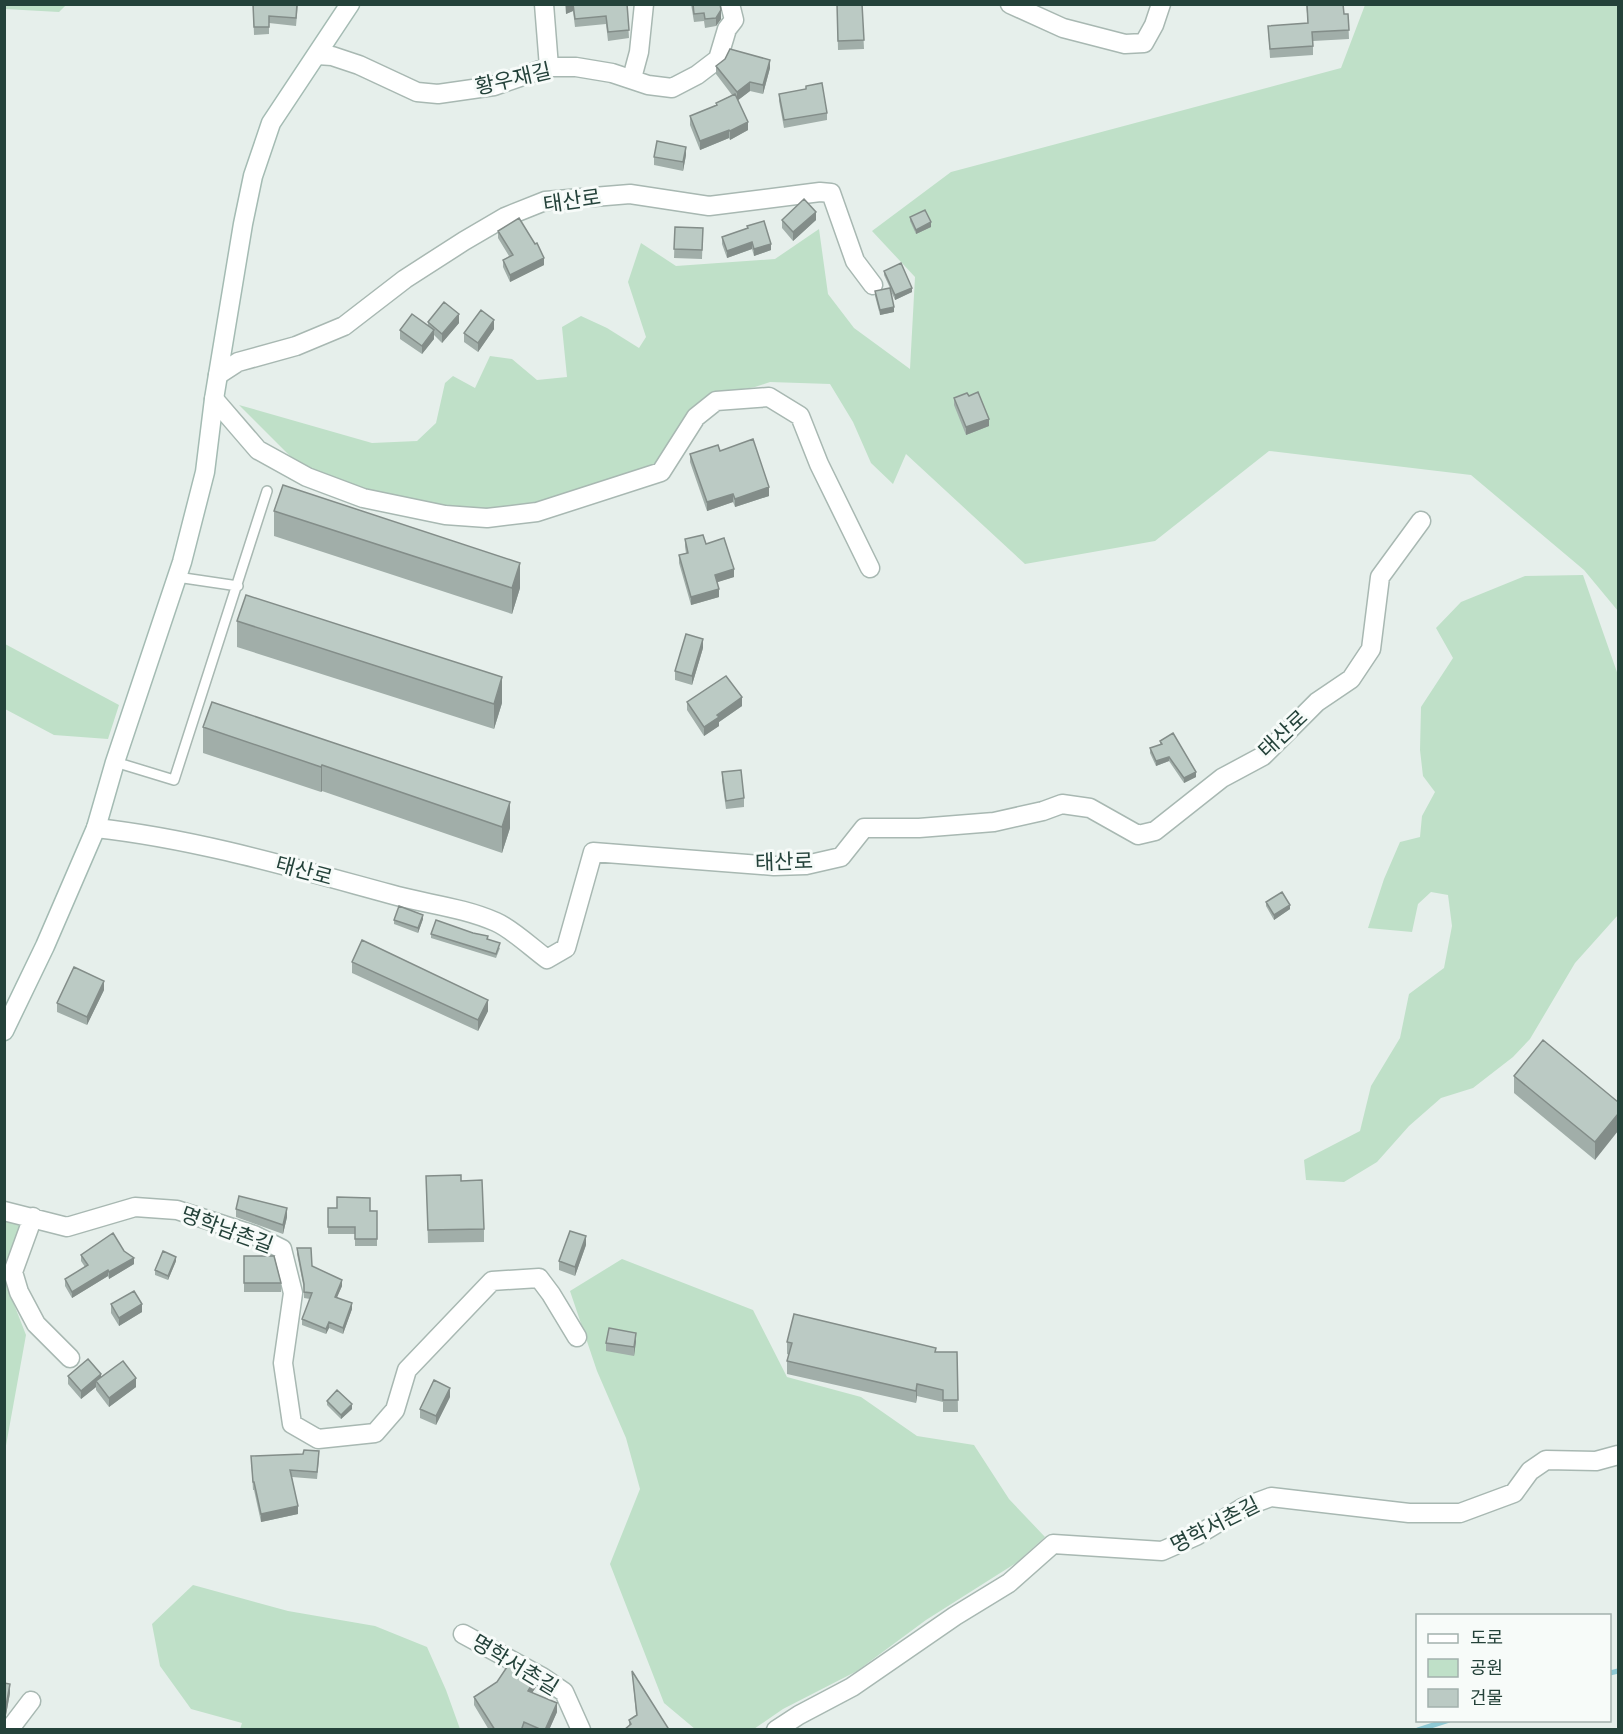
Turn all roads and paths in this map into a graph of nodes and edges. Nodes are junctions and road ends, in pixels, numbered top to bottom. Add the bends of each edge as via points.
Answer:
1 (350, 4) edge
2 (544, 4) edge
3 (644, 4) edge
4 (730, 4) edge
5 (1010, 4) edge
6 (1161, 4) edge
7 (317, 55) junction
8 (549, 67) junction
9 (632, 78) junction
10 (873, 285) dead end
11 (218, 375) junction
12 (214, 399) junction
13 (267, 491) dead end
14 (1421, 521) dead end
15 (870, 568) dead end
16 (177, 577) junction
17 (238, 585) junction
18 (115, 762) junction
19 (96, 828) junction
20 (4, 1031) edge
21 (4, 1211) edge
22 (33, 1217) junction
23 (577, 1337) dead end
24 (69, 1358) dead end
25 (1618, 1455) edge
26 (463, 1634) dead end
27 (31, 1701) dead end
28 (9, 1730) edge
29 (581, 1730) edge
30 (776, 1730) edge

1 - 7 street
2 - 8 street
3 - 9 street
4 - 9 street, 황우재길 via 734,20 727,29 718,59 697,75 672,88
5 - 6 street via 1063,28 1125,45 1144,43
7 - 8 street, 황우재길 via 358,65 417,92 438,94 494,86
7 - 11 street via 271,123 253,176
8 - 9 street, 황우재길 via 576,67
10 - 11 street, 태산로 via 855,261 831,193 709,206 630,194 546,201 505,217 465,241 405,279 344,326 296,346 238,362
11 - 12 street
12 - 15 street via 258,450 307,477 363,498 445,515 487,518 537,512 661,472 696,417 716,401 769,397 800,416
12 - 16 street via 205,472
13 - 17 lane
14 - 19 street, 태산로 via 1380,577 1371,649 1351,679 1317,702 1263,756 1222,778 1155,831 1138,835 1090,808 1062,804 994,822 864,828 841,857 806,865 593,852 566,948 547,960 498,922 443,905 196,845
16 - 17 lane
16 - 18 street
17 - 18 lane via 174,780
18 - 19 street
19 - 20 street
21 - 22 street, 명학남촌길
22 - 23 street, 명학남촌길 via 67,1227 135,1208 177,1210 254,1235 282,1249 293,1293 283,1363 291,1424 318,1439 375,1433 395,1410 407,1370 492,1281 539,1278
22 - 24 street via 13,1272 36,1324
25 - 30 street, 명학서촌길 via 1596,1461 1546,1460 1530,1471 1514,1493 1460,1513 1398,1512 1271,1497 1244,1507 1162,1551 1053,1544 1009,1583 852,1687
26 - 29 street, 명학서촌길 via 564,1692
27 - 28 street

